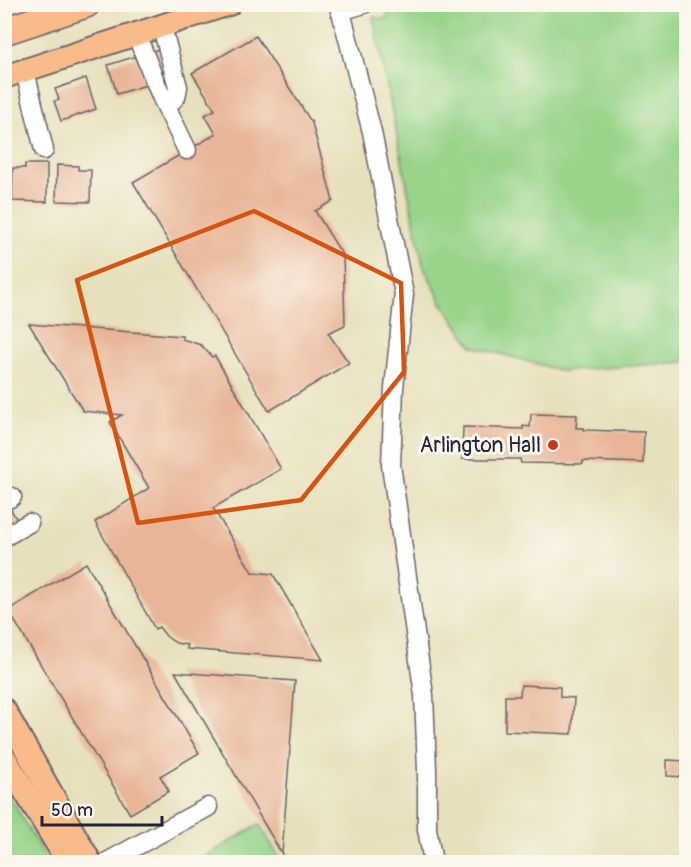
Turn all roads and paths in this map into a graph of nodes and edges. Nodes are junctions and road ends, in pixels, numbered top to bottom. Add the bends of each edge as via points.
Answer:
1 (86, 4) edge
2 (229, 4) edge
3 (364, 4) edge
4 (340, 8) edge
5 (162, 27) junction
6 (4, 31) edge
7 (137, 36) junction
8 (15, 74) edge
9 (166, 106) junction
10 (44, 150) dead end
11 (187, 150) dead end
12 (29, 523) dead end
13 (4, 537) edge
14 (4, 710) edge
15 (4, 757) edge
16 (208, 807) dead end
17 (68, 862) edge
18 (90, 862) edge
19 (107, 862) edge
20 (433, 862) edge

1 - 6 highway
2 - 5 main road
3 - 4 lane
4 - 20 lane via 372,132 404,294 391,465 424,695 426,828
5 - 7 main road
5 - 9 lane via 178,87 176,97
7 - 8 main road
7 - 9 lane
8 - 10 lane
9 - 11 lane
12 - 13 lane
14 - 18 main road
15 - 17 main road
16 - 19 lane

